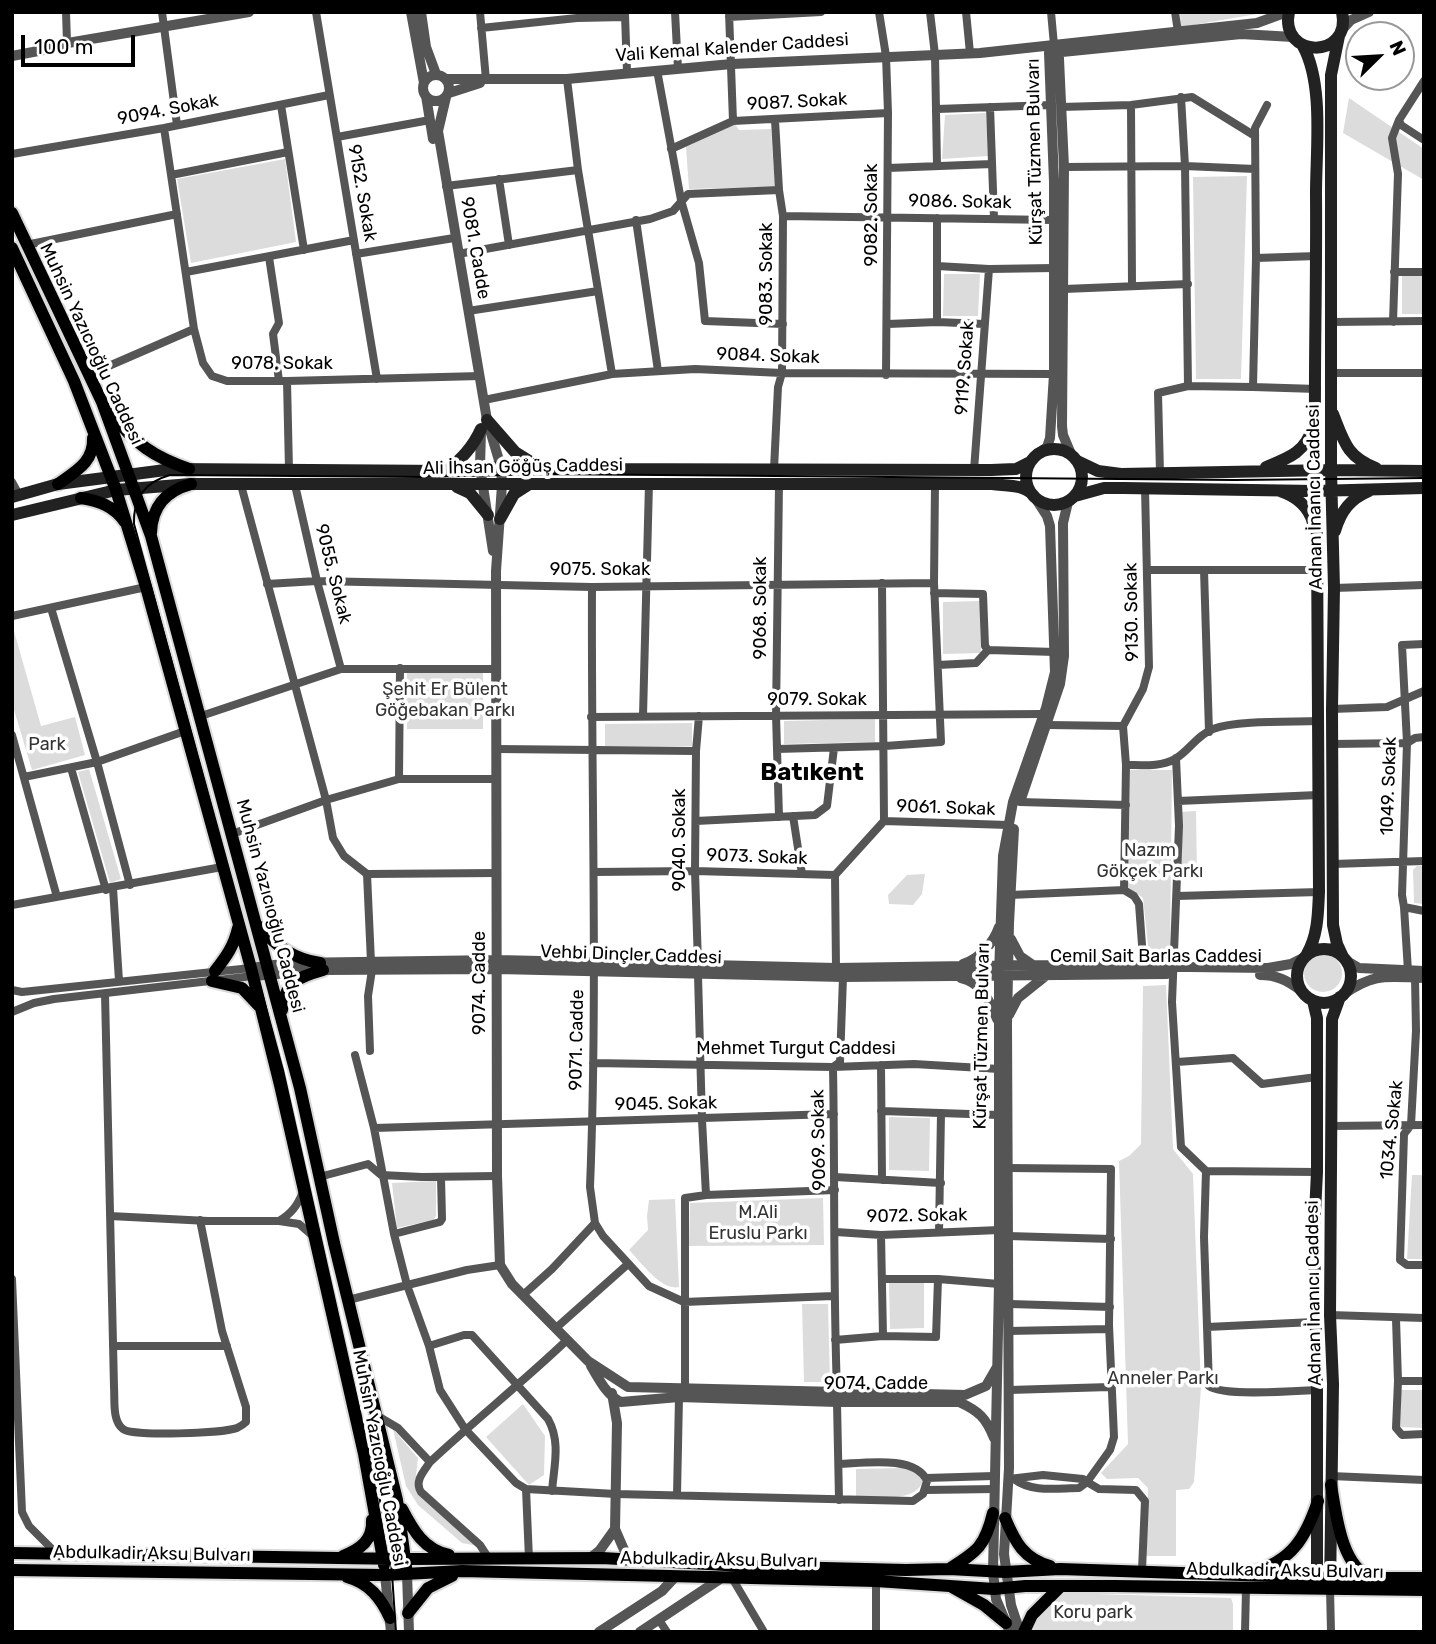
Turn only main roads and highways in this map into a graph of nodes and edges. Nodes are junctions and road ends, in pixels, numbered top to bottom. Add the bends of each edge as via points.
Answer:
1 (1288, 12) edge
2 (1342, 12) edge
3 (1340, 33) junction
4 (1298, 42) junction
5 (12, 213) edge
6 (16, 248) edge
7 (102, 402) junction
8 (1331, 407) junction
9 (1316, 412) junction
10 (93, 430) junction
11 (1074, 457) junction
12 (1033, 459) junction
13 (542, 468) junction
14 (190, 469) junction
15 (1315, 470) junction
16 (1331, 470) junction
17 (447, 471) junction
18 (1254, 471) junction
19 (1383, 471) junction
20 (1424, 471) edge
21 (130, 473) junction
22 (110, 476) junction
23 (533, 483) junction
24 (58, 484) junction
25 (191, 484) junction
26 (454, 486) junction
27 (135, 488) junction
28 (1424, 488) edge
29 (1273, 489) junction
30 (1376, 489) junction
31 (116, 490) junction
32 (1331, 490) junction
33 (1315, 491) junction
34 (15, 496) edge
35 (1034, 496) junction
36 (80, 498) junction
37 (1071, 499) junction
38 (12, 515) edge
39 (128, 528) junction
40 (151, 536) junction
41 (1317, 537) junction
42 (1333, 538) junction
43 (257, 923) junction
44 (239, 924) junction
45 (1305, 956) junction
46 (1345, 959) junction
47 (1342, 996) junction
48 (1313, 1001) junction
49 (261, 1008) junction
50 (281, 1014) junction
51 (1331, 1481) junction
52 (372, 1499) junction
53 (397, 1500) junction
54 (1318, 1501) junction
55 (12, 1553) edge
56 (339, 1558) junction
57 (384, 1559) junction
58 (405, 1559) junction
59 (464, 1565) junction
60 (949, 1569) junction
61 (1060, 1569) junction
62 (12, 1570) edge
63 (336, 1574) junction
64 (407, 1574) junction
65 (385, 1575) junction
66 (1243, 1575) junction
67 (1375, 1578) junction
68 (1424, 1578) edge
69 (1324, 1583) junction
70 (949, 1585) junction
71 (1060, 1586) junction
72 (1424, 1590) edge
73 (408, 1613) road end
74 (390, 1625) edge
75 (1008, 1627) edge
76 (1022, 1632) edge

1 - 4 main road, Adnan İnanıcı Caddesi via 1288,25
2 - 3 main road, Adnan İnanıcı Caddesi
3 - 4 main road via 1323,48
3 - 8 main road, Adnan İnanıcı Caddesi via 1331,75
4 - 9 main road, Adnan İnanıcı Caddesi via 1312,70 1316,109
5 - 6 main road, Muhsin Yazıcıoğlu Caddesi
6 - 7 main road, Muhsin Yazıcıoğlu Caddesi
6 - 10 main road, Muhsin Yazıcıoğlu Caddesi
7 - 14 main road via 137,443
7 - 21 main road, Muhsin Yazıcıoğlu Caddesi
8 - 16 main road, Adnan İnanıcı Caddesi
8 - 19 main road via 1355,458
9 - 15 main road, Adnan İnanıcı Caddesi
9 - 18 main road via 1310,436 1300,451
10 - 22 main road, Muhsin Yazıcıoğlu Caddesi
10 - 24 main road via 94,449 88,460
11 - 12 main road via 1053,449
11 - 18 main road via 1107,473
11 - 37 main road via 1082,477
12 - 13 main road, Ali İhsan Göğüş Caddesi via 1016,469 974,470
12 - 35 main road via 1026,480
13 - 17 main road, Ali İhsan Göğüş Caddesi
13 - 17 main road via 515,452 484,424 467,453
14 - 17 main road, Ali İhsan Göğüş Caddesi
14 - 21 main road, Ali İhsan Göğüş Caddesi
15 - 16 main road
15 - 18 main road
15 - 33 main road, Adnan İnanıcı Caddesi
16 - 19 main road
16 - 32 main road, Adnan İnanıcı Caddesi
19 - 20 main road
21 - 22 main road, Ali İhsan Göğüş Caddesi
21 - 27 main road, Muhsin Yazıcıoğlu Caddesi
22 - 24 main road, Ali İhsan Göğüş Caddesi
22 - 31 main road, Muhsin Yazıcıoğlu Caddesi
23 - 26 main road, Ali İhsan Göğüş Caddesi
23 - 26 main road via 514,494 494,517 470,493
23 - 35 main road, Ali İhsan Göğüş Caddesi via 935,484 1018,487
24 - 34 main road, Ali İhsan Göğüş Caddesi
25 - 26 main road, Ali İhsan Göğüş Caddesi
25 - 27 main road, Ali İhsan Göğüş Caddesi
25 - 40 main road via 177,488 156,508
27 - 31 main road, Ali İhsan Göğüş Caddesi
27 - 40 main road, Muhsin Yazıcıoğlu Caddesi
28 - 30 main road
29 - 33 main road
29 - 37 main road via 1104,488
29 - 41 main road via 1306,508
30 - 32 main road
30 - 42 main road via 1350,503
31 - 36 main road, Ali İhsan Göğüş Caddesi
31 - 39 main road, Muhsin Yazıcıoğlu Caddesi
32 - 33 main road
32 - 42 main road, Adnan İnanıcı Caddesi
33 - 41 main road, Adnan İnanıcı Caddesi
35 - 37 main road via 1049,505
36 - 38 main road, Ali İhsan Göğüş Caddesi
36 - 39 main road via 109,506
39 - 44 main road, Muhsin Yazıcıoğlu Caddesi
40 - 43 main road, Muhsin Yazıcıoğlu Caddesi
41 - 45 main road, Adnan İnanıcı Caddesi via 1318,925
42 - 46 main road, Adnan İnanıcı Caddesi via 1333,925
43 - 50 main road, Muhsin Yazıcıoğlu Caddesi
43 - 50 main road via 270,939 300,960 322,967 290,985
44 - 49 main road, Muhsin Yazıcıoğlu Caddesi
44 - 49 main road via 235,942 213,976 242,988
45 - 46 main road via 1323,948
45 - 48 main road via 1296,974 1300,990
46 - 47 main road via 1351,978
47 - 48 main road via 1330,1002
47 - 51 main road, Adnan İnanıcı Caddesi via 1332,1019
48 - 54 main road, Adnan İnanıcı Caddesi via 1317,1018 1314,1322
49 - 52 main road, Muhsin Yazıcıoğlu Caddesi
50 - 53 main road, Muhsin Yazıcıoğlu Caddesi
51 - 67 main road via 1344,1546 1356,1567
51 - 69 main road, Adnan İnanıcı Caddesi
52 - 56 main road via 371,1536 357,1551
52 - 57 main road, Muhsin Yazıcıoğlu Caddesi
53 - 58 main road, Muhsin Yazıcıoğlu Caddesi
53 - 59 main road via 426,1545
54 - 66 main road via 1309,1527 1294,1547 1264,1569
54 - 69 main road, Adnan İnanıcı Caddesi
55 - 56 main road, Abdulkadir Aksu Bulvarı
56 - 57 main road, Abdulkadir Aksu Bulvarı
57 - 58 main road, Abdulkadir Aksu Bulvarı
57 - 65 main road, Muhsin Yazıcıoğlu Caddesi
58 - 59 main road, Abdulkadir Aksu Bulvarı
58 - 64 main road, Muhsin Yazıcıoğlu Caddesi
59 - 60 main road, Abdulkadir Aksu Bulvarı via 489,1559 628,1559
59 - 64 main road, Abdulkadir Aksu Bulvarı
59 - 70 main road, Abdulkadir Aksu Bulvarı
59 - 73 main road via 428,1588
60 - 61 main road, Abdulkadir Aksu Bulvarı
60 - 61 main road via 976,1550 999,1516 1025,1554
61 - 66 main road, Abdulkadir Aksu Bulvarı
62 - 63 main road, Abdulkadir Aksu Bulvarı
63 - 65 main road, Abdulkadir Aksu Bulvarı
63 - 74 main road via 372,1590 382,1600
64 - 65 main road, Abdulkadir Aksu Bulvarı
66 - 69 main road, Abdulkadir Aksu Bulvarı
67 - 68 main road, Abdulkadir Aksu Bulvarı
67 - 69 main road, Abdulkadir Aksu Bulvarı
69 - 71 main road, Abdulkadir Aksu Bulvarı via 1246,1589
69 - 72 main road, Abdulkadir Aksu Bulvarı
70 - 71 main road, Abdulkadir Aksu Bulvarı via 994,1589
70 - 75 main road via 984,1605
71 - 76 main road

